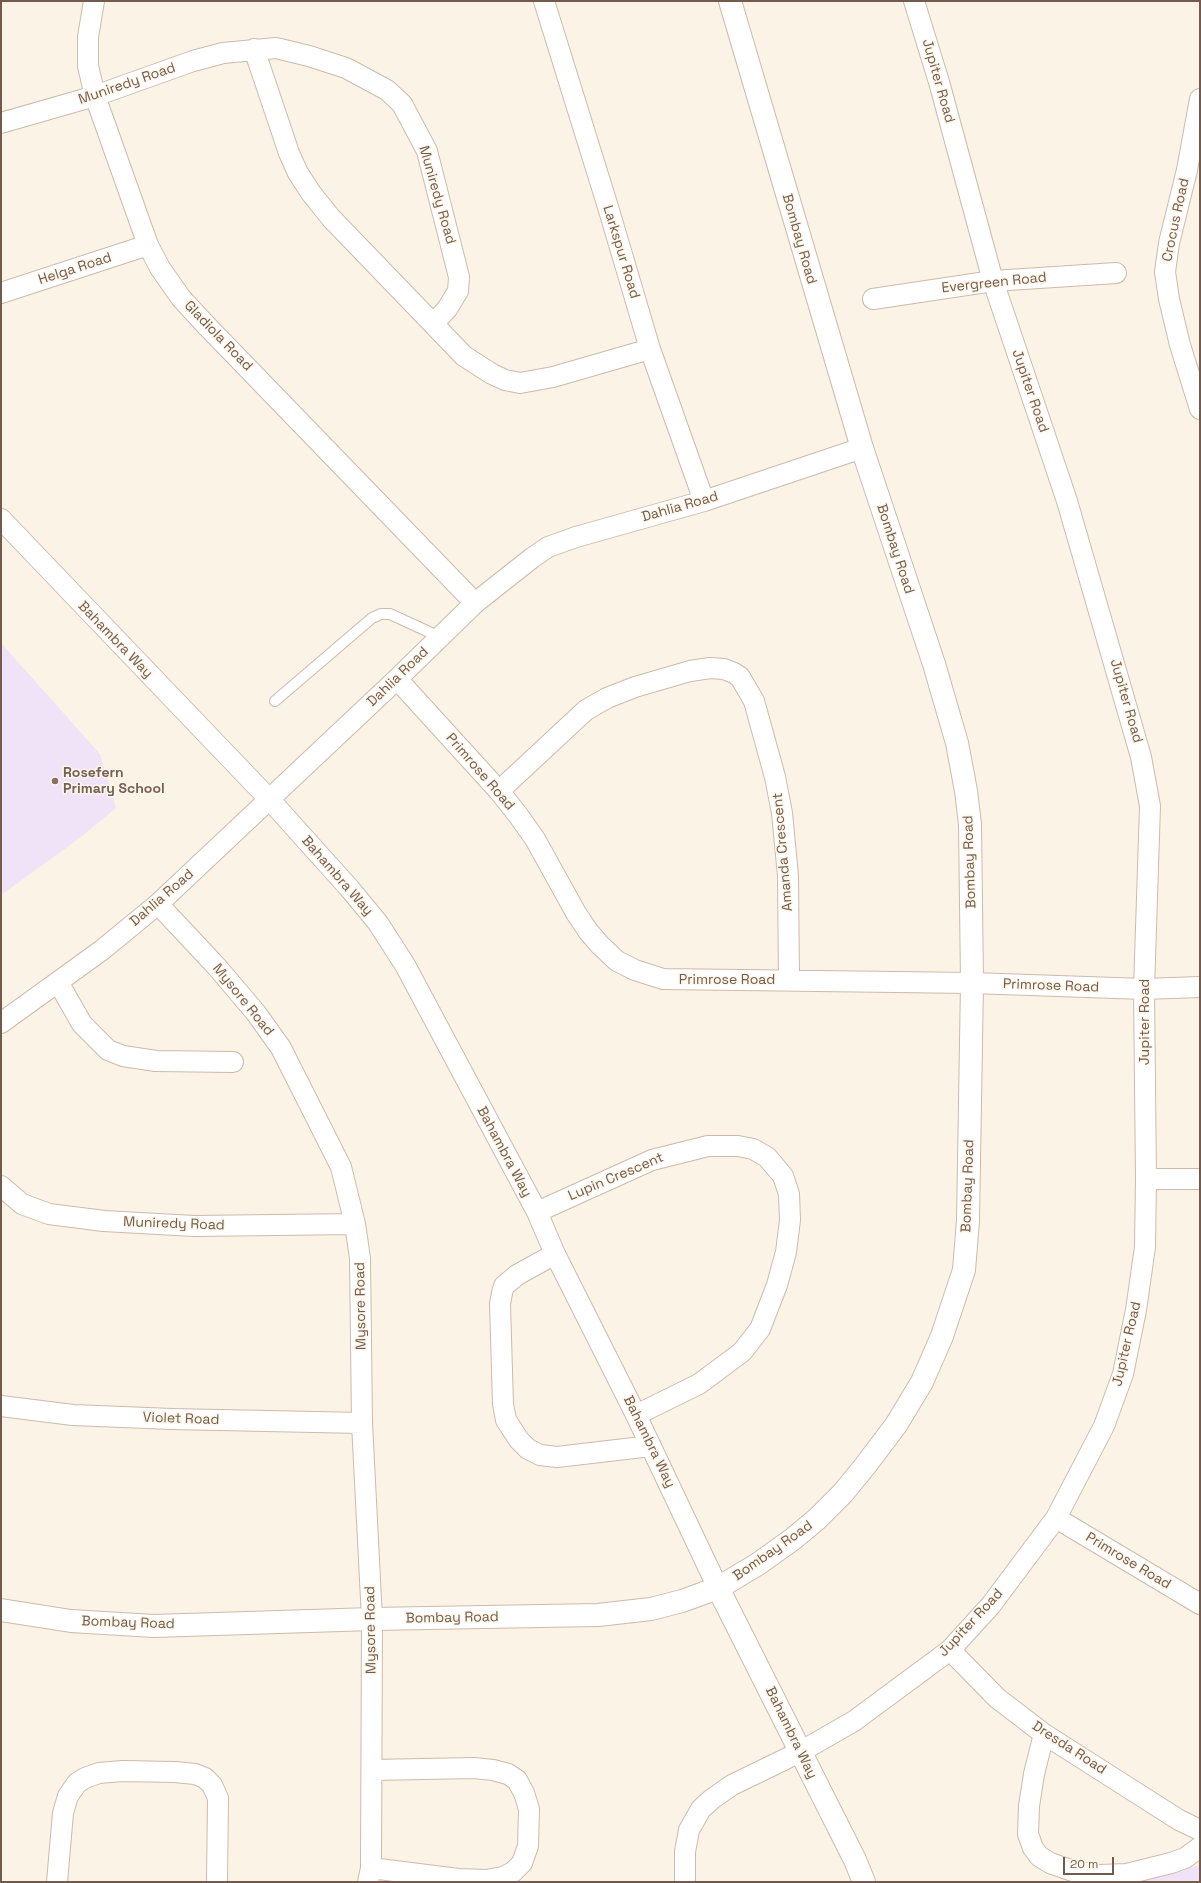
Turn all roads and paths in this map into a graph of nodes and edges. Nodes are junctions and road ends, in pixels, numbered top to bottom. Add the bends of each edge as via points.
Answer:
1 (94, 1) edge
2 (544, 1) edge
3 (730, 1) edge
4 (914, 1) edge
5 (254, 49) junction
6 (95, 96) junction
7 (1200, 99) edge
8 (1, 123) edge
9 (148, 245) junction
10 (1116, 273) dead end
11 (993, 281) junction
12 (1, 293) edge
13 (873, 299) dead end
14 (433, 324) junction
15 (650, 349) junction
16 (1200, 409) edge
17 (862, 448) junction
18 (704, 501) junction
19 (1, 519) edge
20 (475, 603) junction
21 (440, 637) junction
22 (397, 679) junction
23 (275, 701) dead end
24 (499, 791) junction
25 (270, 800) junction
26 (158, 904) junction
27 (789, 980) junction
28 (58, 982) junction
29 (972, 983) junction
30 (1200, 987) edge
31 (1144, 989) junction
32 (1, 1023) edge
33 (233, 1062) dead end
34 (1146, 1179) junction
35 (1200, 1179) edge
36 (1, 1186) edge
37 (537, 1212) junction
38 (355, 1224) junction
39 (555, 1254) junction
40 (1, 1406) edge
41 (636, 1415) junction
42 (362, 1423) junction
43 (651, 1446) junction
44 (1056, 1518) junction
45 (718, 1588) junction
46 (1200, 1604) edge
47 (1, 1610) edge
48 (372, 1619) junction
49 (950, 1650) junction
50 (1044, 1734) junction
51 (800, 1752) junction
52 (372, 1770) junction
53 (1200, 1830) edge
54 (1200, 1847) edge
55 (369, 1875) edge
56 (57, 1882) edge
57 (217, 1882) edge
58 (685, 1882) edge
59 (864, 1882) edge

1 - 6 street, Gladiola Road via 88,37 88,66
2 - 15 street, Larkspur Road
3 - 17 street, Bombay Road
4 - 11 street, Jupiter Road via 939,82
5 - 6 street, Muniredy Road via 223,53 193,61
5 - 14 street via 289,153 310,193
5 - 14 street, Muniredy Road via 290,50 346,68 387,90 402,104 427,151 459,277 458,291 447,309
6 - 8 street, Muniredy Road
6 - 9 street, Gladiola Road
7 - 16 street, Crocus Road via 1165,272 1180,345
9 - 12 street, Helga Road
9 - 20 street, Gladiola Road via 160,268 199,318
10 - 11 street, Evergreen Road
11 - 13 street, Evergreen Road
11 - 31 street, Jupiter Road via 1067,501 1141,756 1150,806
14 - 15 street via 477,366 505,380 520,383 553,377
15 - 18 street, Larkspur Road
17 - 18 street, Dahlia Road
17 - 29 street, Bombay Road via 934,664 957,743 970,824
18 - 20 street, Dahlia Road via 548,547
19 - 25 street, Bahambra Way
20 - 21 street, Dahlia Road
21 - 22 street, Dahlia Road
21 - 23 lane via 390,614 381,614 372,618
22 - 24 street, Primrose Road
22 - 25 street, Dahlia Road
24 - 27 street, Primrose Road via 535,839 576,914 600,945 617,960 635,970 663,979
24 - 27 street, Amanda Crescent via 581,715 607,698 634,687 690,671 710,668 734,672 740,677 754,701 782,813 788,876
25 - 26 street, Dahlia Road
25 - 37 street, Bahambra Way via 350,889 378,924 405,965
26 - 28 street, Dahlia Road
26 - 38 street, Mysore Road via 218,967 281,1048 340,1167
27 - 29 street, Primrose Road
28 - 32 street, Dahlia Road
28 - 33 street via 82,1024 108,1050 123,1056 156,1061
29 - 31 street, Primrose Road
29 - 45 street, Bombay Road via 968,1228 964,1270 942,1336 922,1382 896,1425 843,1493 793,1539
30 - 31 street, Primrose Road
31 - 34 street, Jupiter Road
34 - 35 street
34 - 44 street, Jupiter Road via 1145,1247 1123,1374 1104,1426
36 - 38 street, Muniredy Road via 22,1204 49,1214 104,1221 194,1226
37 - 39 street, Bahambra Way
37 - 41 street, Lupin Crescent via 652,1160 708,1146 753,1149 767,1157 783,1176 789,1194 790,1220 786,1252 777,1285 760,1329 742,1352 699,1384
38 - 42 street, Mysore Road via 360,1258
39 - 41 street, Bahambra Way
39 - 43 street via 517,1274 504,1286 500,1304 502,1404 506,1420 519,1440 540,1455 563,1457
40 - 42 street, Violet Road via 73,1415
41 - 43 street, Bahambra Way
42 - 48 street, Mysore Road
43 - 45 street, Bahambra Way
44 - 46 street, Primrose Road
44 - 49 street, Jupiter Road via 991,1605
45 - 48 street, Bombay Road via 651,1609 598,1615
45 - 51 street, Bahambra Way
47 - 48 street, Bombay Road via 71,1621 154,1626
48 - 52 street, Mysore Road
49 - 50 street, Dresda Road via 997,1698
49 - 51 street, Jupiter Road via 854,1721
50 - 53 street, Dresda Road via 1179,1820
50 - 54 street via 1029,1806 1028,1834 1032,1848 1038,1856 1073,1871 1099,1875 1128,1874 1185,1858
51 - 58 street, Jupiter Road via 732,1785 701,1809 689,1830 685,1852
51 - 59 street, Bahambra Way
52 - 55 street, Mysore Road
52 - 55 street, Mysore Road via 493,1770 508,1774 517,1780 530,1810 528,1846 522,1863 503,1877 486,1880
56 - 57 street via 63,1813 68,1796 85,1778 100,1773 122,1771 195,1774 205,1778 212,1786 218,1798

